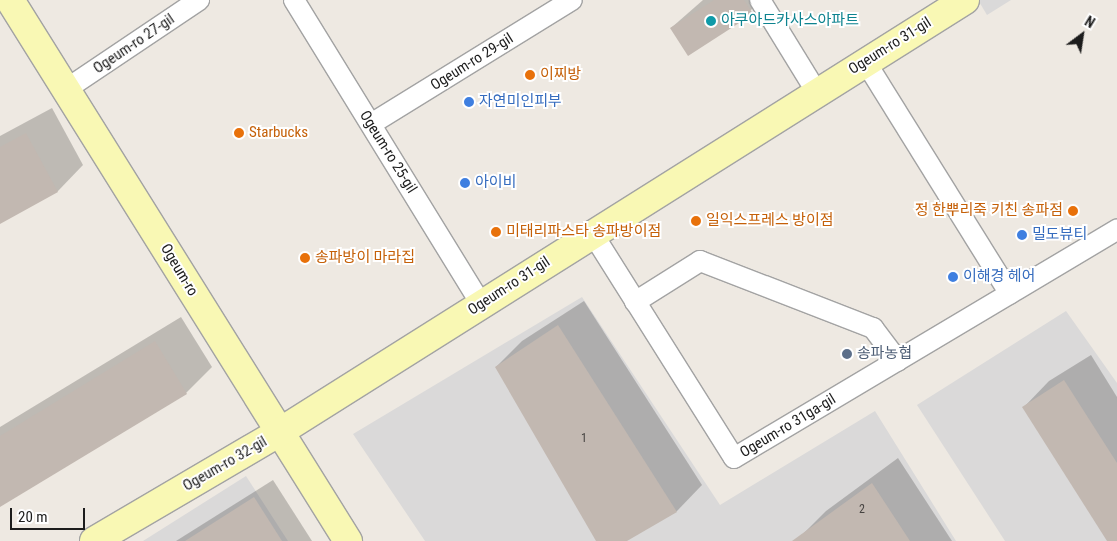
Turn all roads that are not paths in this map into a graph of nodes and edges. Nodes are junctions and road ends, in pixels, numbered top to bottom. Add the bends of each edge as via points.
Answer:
1 (10, 0) edge
2 (199, 0) edge
3 (294, 0) edge
4 (572, 0) edge
5 (760, 0) edge
6 (965, 0) edge
7 (865, 61) junction
8 (68, 88) junction
9 (816, 91) junction
10 (371, 124) junction
11 (1117, 230) edge
12 (591, 231) junction
13 (1010, 294) junction
14 (635, 302) junction
15 (481, 304) junction
16 (898, 361) junction
17 (278, 433) junction
18 (94, 541) edge
19 (348, 541) edge

1 - 8 street, Ogeum-ro
2 - 8 street, Ogeum-ro 27-gil
3 - 10 street, Ogeum-ro 25-gil
4 - 10 street, Ogeum-ro 29-gil
5 - 9 street
6 - 7 street, Ogeum-ro 31-gil
7 - 9 street, Ogeum-ro 31-gil
7 - 13 street
8 - 17 street, Ogeum-ro
9 - 12 street, Ogeum-ro 31-gil
10 - 15 street, Ogeum-ro 25-gil
11 - 13 street, Ogeum-ro 31ga-gil
12 - 14 street, Ogeum-ro 31ga-gil
12 - 15 street, Ogeum-ro 31-gil
13 - 16 street, Ogeum-ro 31ga-gil
14 - 16 street via 700,261 873,328
14 - 16 street, Ogeum-ro 31ga-gil via 734,458
15 - 17 street, Ogeum-ro 31-gil
17 - 18 street, Ogeum-ro 32-gil
17 - 19 street, Ogeum-ro

